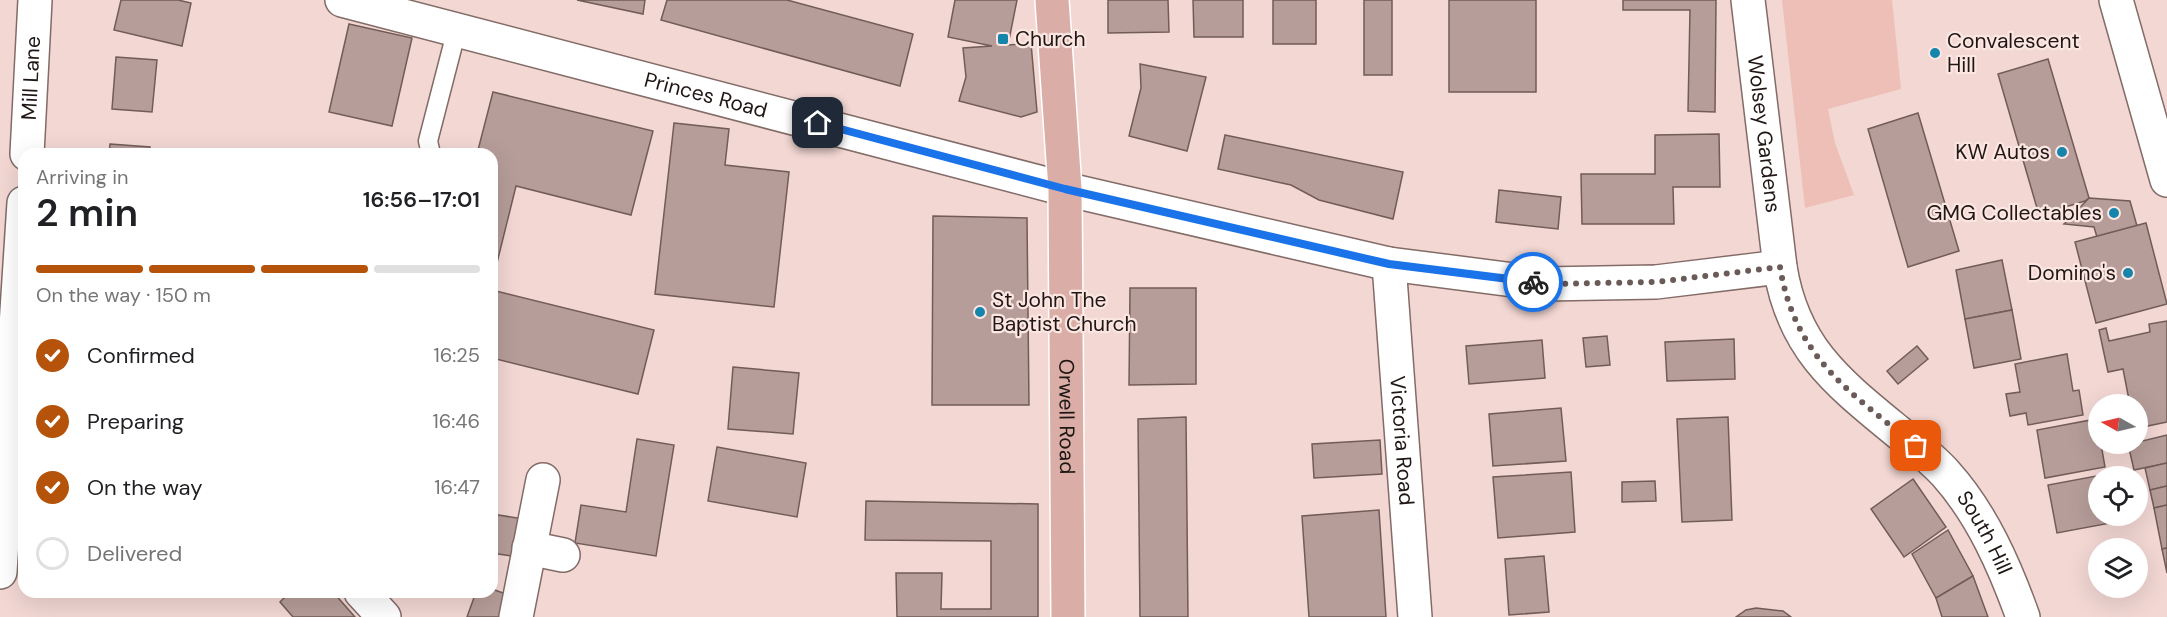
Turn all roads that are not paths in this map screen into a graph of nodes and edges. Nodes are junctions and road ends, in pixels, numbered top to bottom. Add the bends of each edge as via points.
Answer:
1 (35, 0) edge
2 (342, 0) edge
3 (1052, 0) edge
4 (1748, 0) edge
5 (2116, 0) edge
6 (457, 29) junction
7 (27, 148) edge
8 (430, 148) edge
9 (2165, 163) edge
10 (1065, 189) junction
11 (18, 240) edge
12 (1389, 264) junction
13 (1780, 267) junction
14 (9, 295) edge
15 (543, 480) dead end
16 (530, 548) junction
17 (563, 555) dead end
18 (0, 572) edge
19 (367, 598) edge
20 (384, 617) edge
21 (516, 617) edge
22 (1068, 617) edge
23 (1415, 617) edge
24 (2023, 617) edge

1 - 7 street, Mill Lane
2 - 6 street, Princes Road
3 - 10 main road, Orwell Road
4 - 13 street, Wolsey Gardens
5 - 9 street
6 - 8 lane via 428,141
6 - 10 street, Princes Road
10 - 12 street, Princes Road
10 - 22 main road, Orwell Road
11 - 14 street
12 - 13 street, Princes Road via 1545,284 1656,282
12 - 23 street, Victoria Road
13 - 24 street, South Hill via 1793,317 1811,349 1849,392 1924,453 1952,482 1996,550
14 - 18 street
15 - 16 street
16 - 17 street
16 - 21 street
19 - 20 street

